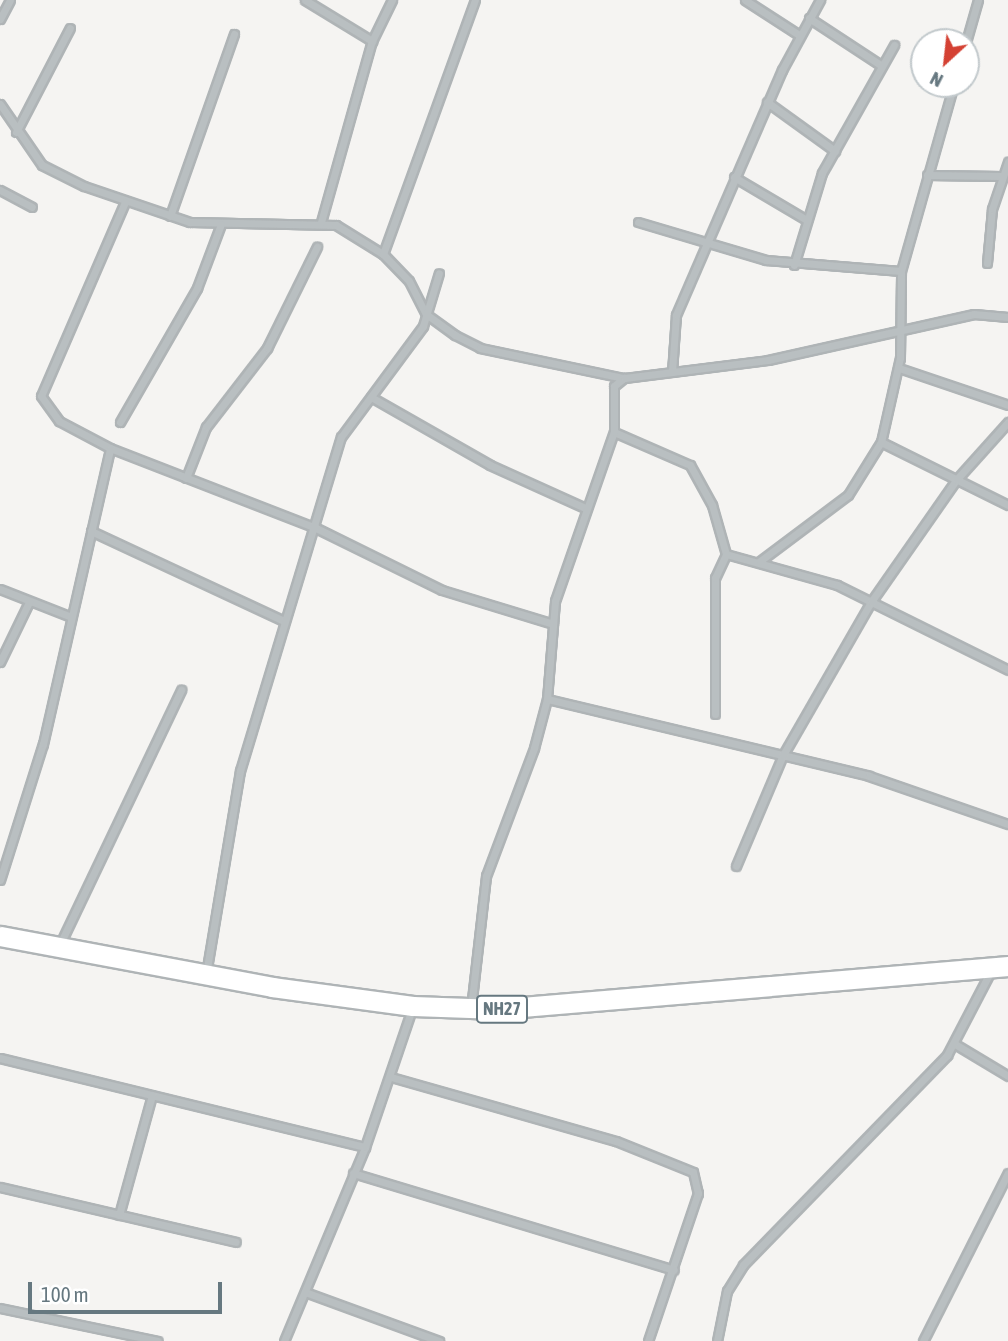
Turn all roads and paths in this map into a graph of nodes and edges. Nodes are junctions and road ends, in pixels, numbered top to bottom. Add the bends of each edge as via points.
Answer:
1 (10, 0) edge
2 (305, 0) edge
3 (392, 0) edge
4 (475, 0) edge
5 (745, 0) edge
6 (820, 0) edge
7 (978, 0) edge
8 (809, 18) junction
9 (0, 19) edge
10 (71, 28) dead end
11 (970, 28) edge
12 (234, 34) dead end
13 (799, 35) junction
14 (372, 41) junction
15 (894, 45) dead end
16 (883, 66) junction
17 (950, 98) edge
18 (767, 102) junction
19 (0, 104) edge
20 (16, 132) junction
21 (835, 151) junction
22 (1008, 162) edge
23 (927, 175) junction
24 (1001, 176) junction
25 (734, 177) junction
26 (0, 190) edge
27 (125, 202) junction
28 (32, 207) dead end
29 (170, 216) junction
30 (805, 219) junction
31 (321, 222) junction
32 (638, 222) dead end
33 (221, 225) junction
34 (704, 244) junction
35 (317, 247) dead end
36 (383, 254) junction
37 (987, 263) dead end
38 (794, 265) junction
39 (901, 271) junction
40 (439, 273) dead end
41 (426, 314) junction
42 (1008, 317) edge
43 (902, 331) junction
44 (899, 368) junction
45 (672, 372) junction
46 (624, 379) junction
47 (371, 397) junction
48 (1008, 405) edge
49 (120, 422) dead end
50 (1008, 422) edge
51 (614, 432) junction
52 (881, 442) junction
53 (110, 448) junction
54 (186, 478) junction
55 (956, 480) junction
56 (1008, 505) edge
57 (583, 507) junction
58 (316, 528) junction
59 (91, 531) junction
60 (726, 554) junction
61 (760, 561) junction
62 (0, 589) edge
63 (29, 602) junction
64 (871, 602) junction
65 (71, 617) junction
66 (284, 621) junction
67 (553, 624) junction
68 (0, 662) edge
69 (1008, 670) edge
70 (181, 690) dead end
71 (547, 699) junction
72 (715, 714) dead end
73 (783, 754) junction
74 (1008, 824) edge
75 (736, 866) dead end
76 (0, 880) edge
77 (0, 936) edge
78 (59, 947) junction
79 (1000, 966) edge
80 (205, 974) junction
81 (413, 1006) junction
82 (471, 1008) junction
83 (955, 1044) junction
84 (0, 1058) edge
85 (1008, 1076) edge
86 (391, 1077) junction
87 (152, 1095) junction
88 (365, 1147) junction
89 (353, 1173) junction
90 (1008, 1173) edge
91 (0, 1187) edge
92 (118, 1215) junction
93 (236, 1242) dead end
94 (674, 1270) junction
95 (305, 1292) junction
96 (0, 1308) edge
97 (158, 1341) edge
98 (284, 1341) edge
99 (439, 1341) edge
100 (648, 1341) edge
101 (717, 1341) edge
102 (923, 1341) edge

1 - 9 street
2 - 14 street
3 - 14 street
4 - 36 street
5 - 13 street
6 - 8 street
7 - 11 street
8 - 13 street
8 - 16 street
10 - 20 street
12 - 29 street
13 - 18 street
14 - 31 street
15 - 16 street
16 - 21 street
17 - 23 street
18 - 21 street
18 - 25 street
19 - 20 street
20 - 27 street via 42,165
21 - 30 street
22 - 24 street
23 - 24 street
23 - 39 street
24 - 37 street
25 - 30 street
25 - 34 street
26 - 28 street
27 - 29 street
27 - 53 street via 41,396 59,421
29 - 33 street
30 - 38 street
31 - 33 street
31 - 36 street
32 - 34 street
33 - 49 street via 197,288
34 - 38 street
34 - 45 street via 670,330
35 - 54 street via 267,348 206,427
36 - 41 street via 409,281
38 - 39 street
39 - 43 street
40 - 41 street
41 - 46 street via 480,348
41 - 47 street
42 - 43 street via 974,314
43 - 44 street
43 - 45 street
44 - 48 street
44 - 52 street
45 - 46 street
46 - 51 street via 611,398
47 - 57 street via 490,465
47 - 58 street via 341,438
50 - 55 street
51 - 57 street
51 - 60 street via 690,465 712,505
52 - 55 street
52 - 61 street via 848,495
53 - 54 street
53 - 59 street
54 - 58 street
55 - 56 street
55 - 64 street
57 - 67 street
58 - 66 street
58 - 67 street via 442,590
59 - 65 street
59 - 66 street
60 - 61 street
60 - 72 street via 715,578
61 - 64 street
62 - 63 street
63 - 65 street
63 - 68 street
64 - 69 street
64 - 73 street
65 - 76 street via 24,815
66 - 80 street via 240,771
67 - 71 street
70 - 78 street
71 - 73 street
71 - 82 street via 486,876
73 - 74 street via 869,776
73 - 75 street
77 - 78 highway, NH27
78 - 80 highway, NH27
79 - 82 highway, NH27
79 - 83 street
80 - 81 highway, NH27
81 - 82 highway, NH27
81 - 86 street
83 - 85 street
83 - 101 street via 743,1265 727,1291
84 - 87 street
86 - 88 street
86 - 94 street via 617,1141 693,1172 698,1194
87 - 88 street
87 - 92 street
88 - 89 street
89 - 94 street
89 - 95 street
90 - 102 street
91 - 92 street
92 - 93 street
94 - 100 street
95 - 98 street
95 - 99 street
96 - 97 street

